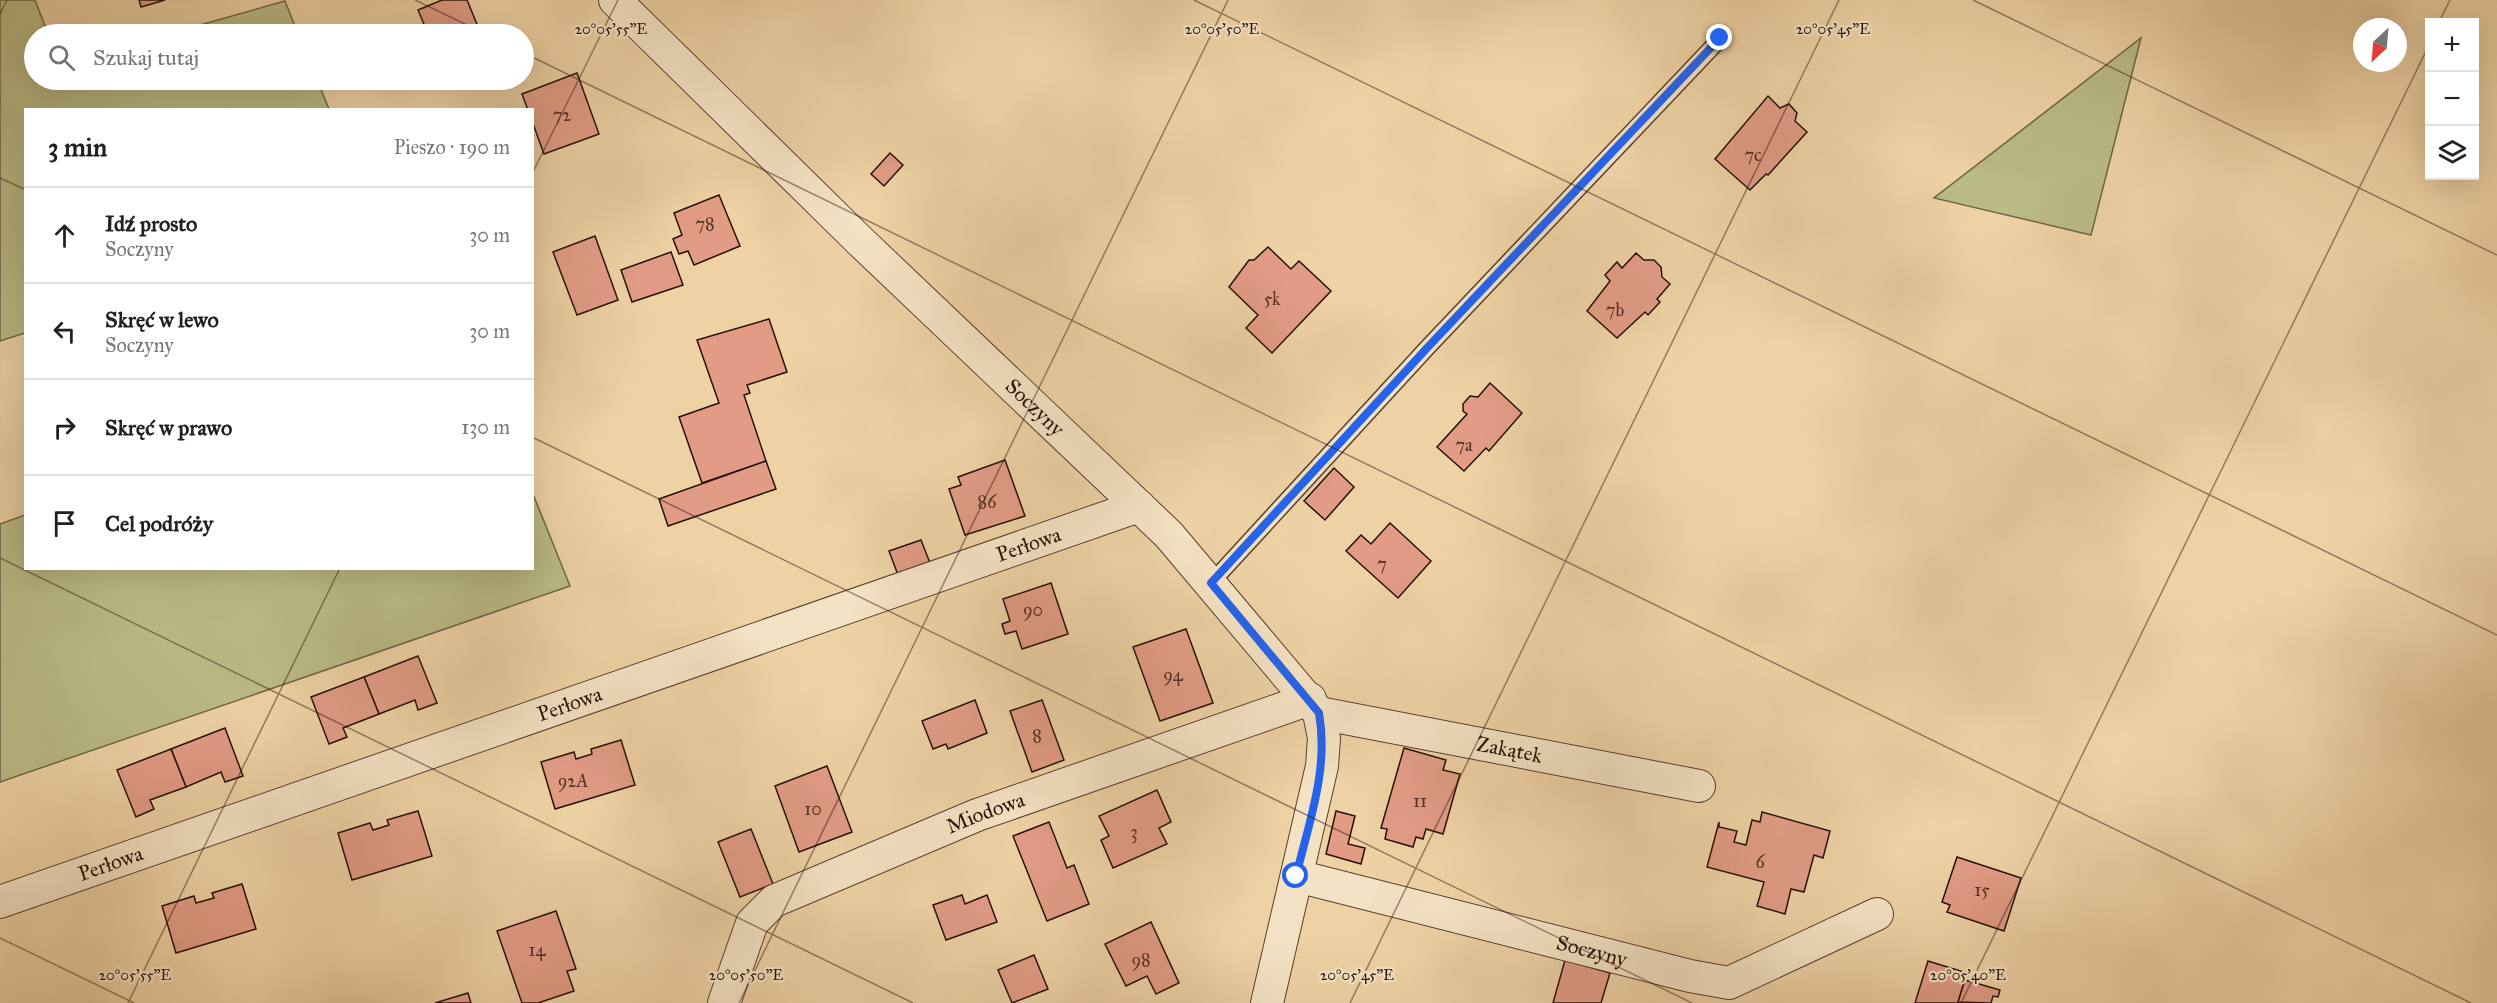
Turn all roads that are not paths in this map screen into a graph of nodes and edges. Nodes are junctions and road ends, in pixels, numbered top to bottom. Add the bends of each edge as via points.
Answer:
1 (615, 0) edge
2 (1720, 38) dead end
3 (1139, 507) junction
4 (1211, 583) junction
5 (1315, 706) junction
6 (1699, 786) dead end
7 (1296, 876) junction
8 (0, 902) edge
9 (1877, 914) dead end
10 (724, 1003) edge
11 (1267, 1003) edge

1 - 3 street, Soczyny
2 - 4 lane
3 - 4 street, Soczyny
3 - 8 street, Perłowa
4 - 5 street, Soczyny
5 - 6 street, Zakątek
5 - 7 street via 1324,738 1322,766
5 - 10 street, Miodowa via 976,815 774,901 752,922
7 - 9 street, Soczyny via 1690,976 1729,982
7 - 11 street

